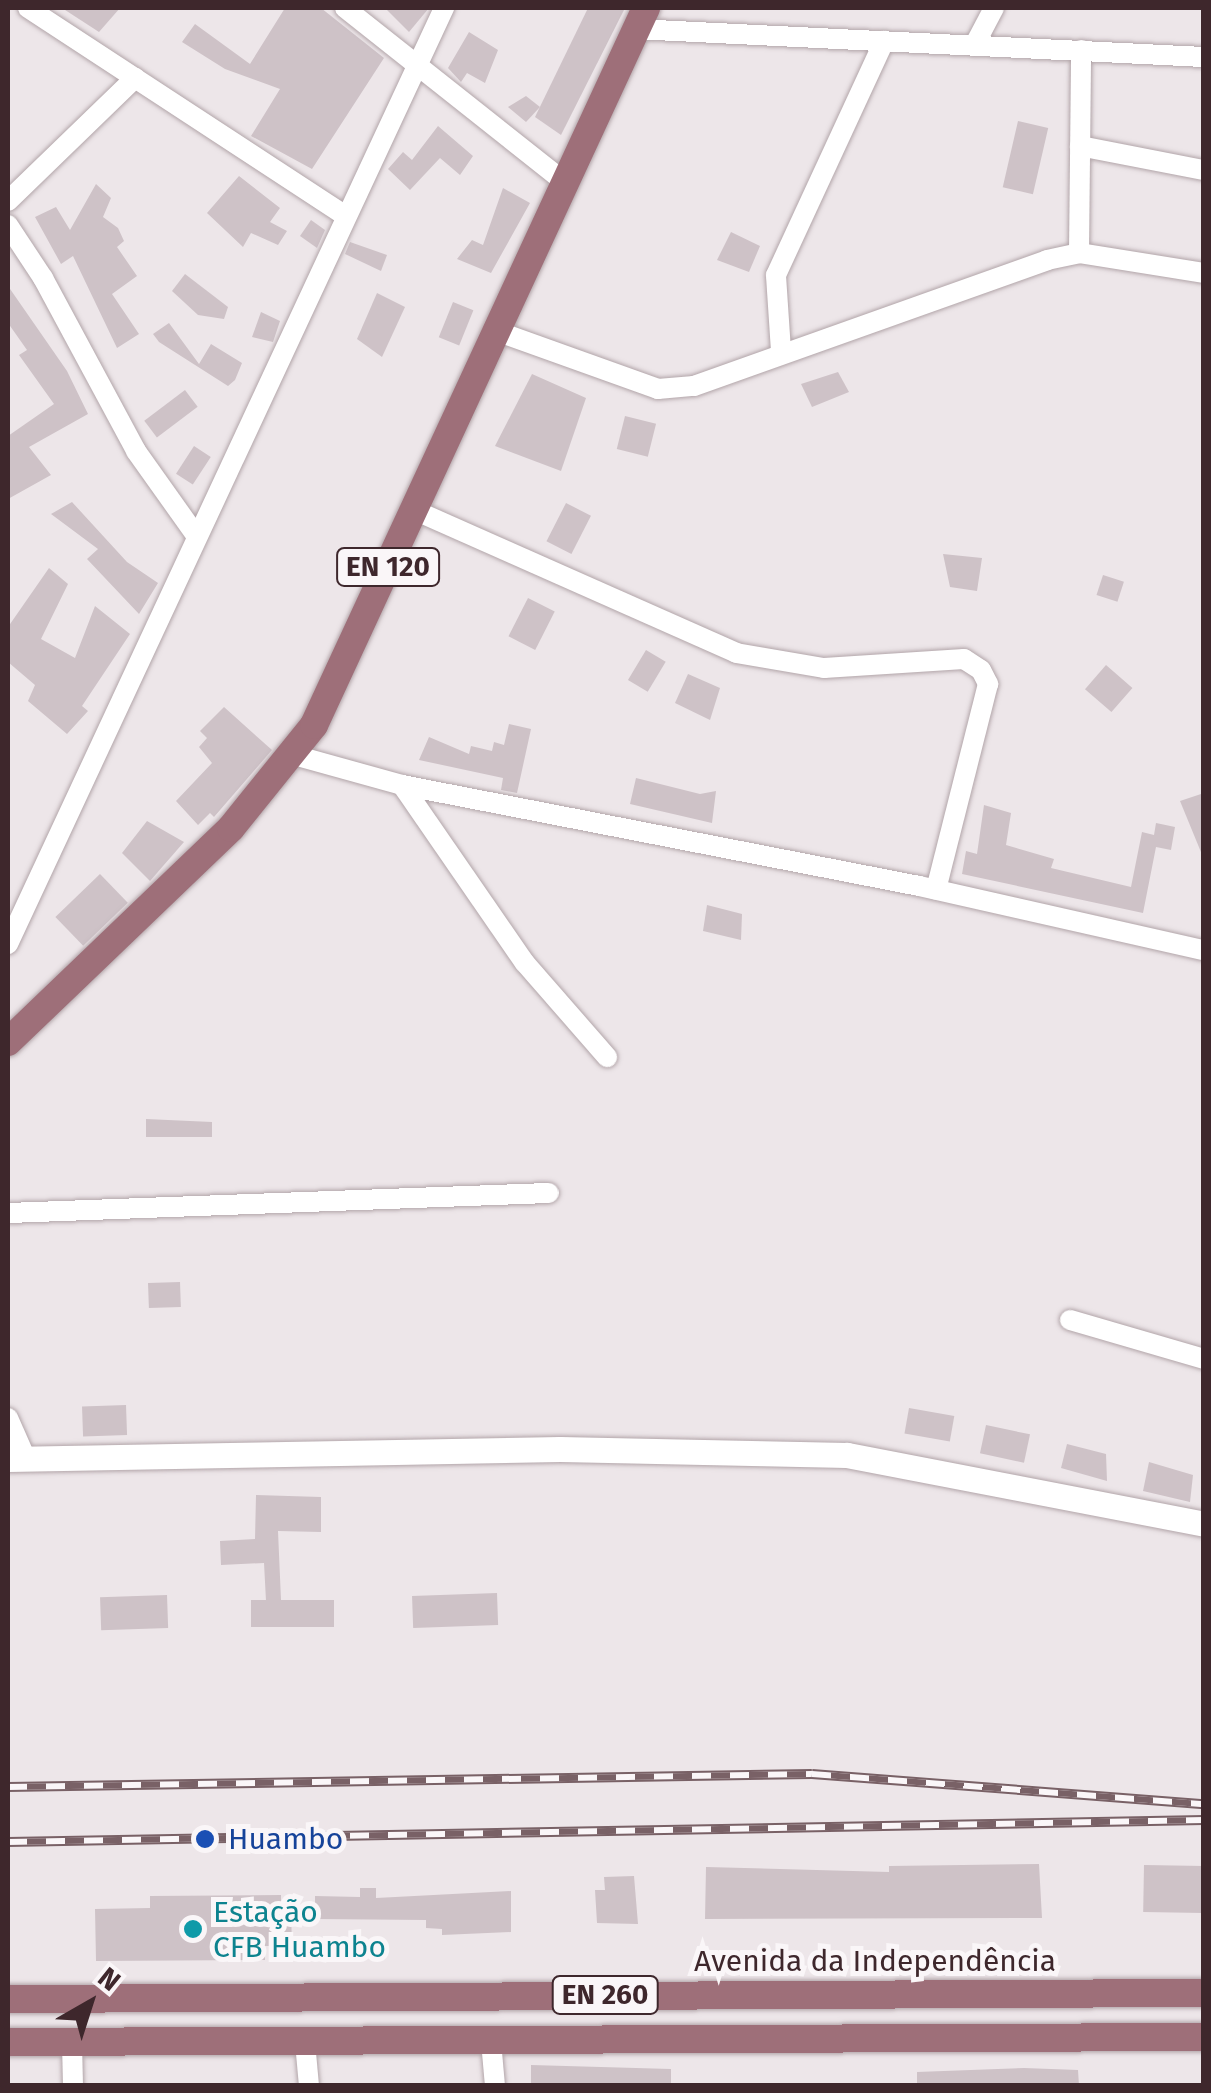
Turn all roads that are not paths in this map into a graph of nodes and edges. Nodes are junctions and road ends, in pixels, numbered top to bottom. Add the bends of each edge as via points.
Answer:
1 (28, 8) edge
2 (345, 8) edge
3 (444, 8) edge
4 (994, 8) edge
5 (641, 18) edge
6 (884, 41) junction
7 (975, 44) junction
8 (1080, 50) junction
9 (1204, 57) edge
10 (415, 66) junction
11 (135, 78) junction
12 (1080, 146) junction
13 (1204, 170) edge
14 (566, 183) junction
15 (8, 201) edge
16 (346, 216) junction
17 (8, 226) edge
18 (1079, 253) junction
19 (1204, 273) edge
20 (499, 332) junction
21 (781, 351) junction
22 (414, 510) junction
23 (195, 534) junction
24 (294, 755) junction
25 (402, 785) junction
26 (936, 890) junction
27 (8, 944) edge
28 (1204, 950) edge
29 (8, 1042) edge
30 (607, 1058) dead end
31 (549, 1193) dead end
32 (8, 1213) edge
33 (1070, 1320) dead end
34 (1204, 1359) edge
35 (8, 1418) edge
36 (17, 1459) edge
37 (1204, 1524) edge
38 (1121, 1992) junction
39 (1204, 1993) edge
40 (700, 1994) junction
41 (188, 1997) junction
42 (8, 1999) edge
43 (1124, 2038) junction
44 (1204, 2038) edge
45 (190, 2039) junction
46 (491, 2041) junction
47 (702, 2041) junction
48 (8, 2042) edge
49 (72, 2042) junction
50 (305, 2042) junction
51 (73, 2086) edge
52 (309, 2086) edge
53 (495, 2086) edge

1 - 11 street
2 - 10 street
3 - 10 street
4 - 7 street
5 - 6 street
5 - 14 main road, EN 120
6 - 7 street
6 - 21 street via 776,276
7 - 8 street
8 - 9 street
8 - 12 street
10 - 14 street
10 - 16 street
11 - 15 street
11 - 16 street
12 - 13 street
12 - 18 street
14 - 20 main road, EN 120
16 - 23 street
17 - 23 street via 44,278 136,451
18 - 19 street
18 - 21 street
20 - 21 street via 658,389 694,386
20 - 22 main road, EN 120
22 - 24 main road, EN 120 via 333,690
22 - 26 street via 736,653 824,668 964,659 981,670 988,684
23 - 27 street via 156,632
24 - 25 street
24 - 29 main road, EN 120 via 231,828
25 - 26 street
25 - 30 street via 525,964
26 - 28 street
31 - 32 street
33 - 34 street
35 - 36 street
36 - 37 street via 560,1448 846,1456
38 - 39 main road, Avenida da Independência / EN 260
38 - 40 main road, Avenida da Independência / EN 260
38 - 43 main road
40 - 41 main road, Avenida da Independência / EN 260
40 - 47 main road
41 - 42 main road, Avenida da Independência / EN 260
41 - 45 main road
43 - 44 main road, EN 260
43 - 47 main road, EN 260
45 - 49 main road, EN 260
45 - 50 main road, EN 260
46 - 47 main road, EN 260
46 - 50 main road, EN 260
46 - 53 street
48 - 49 main road, EN 260
49 - 51 street
50 - 52 street

